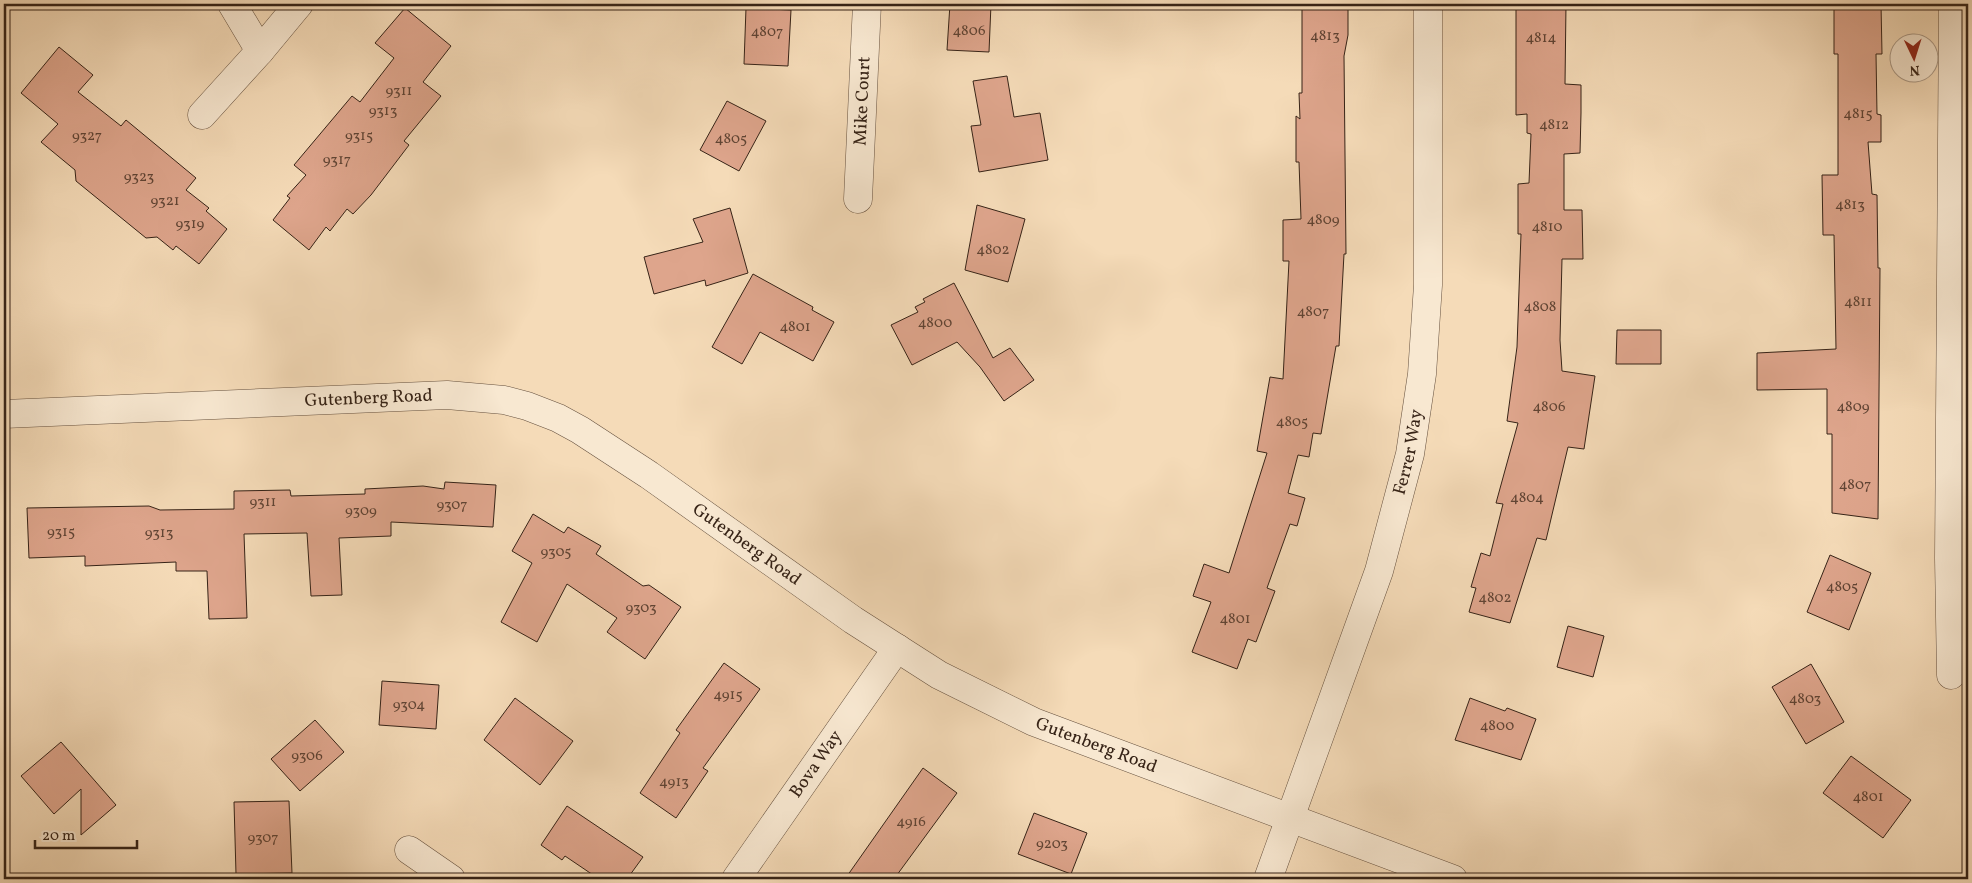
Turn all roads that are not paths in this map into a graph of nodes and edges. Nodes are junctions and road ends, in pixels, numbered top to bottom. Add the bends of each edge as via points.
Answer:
1 (232, 4) edge
2 (299, 4) edge
3 (867, 4) edge
4 (1428, 4) edge
5 (1953, 4) edge
6 (260, 51) junction
7 (202, 115) dead end
8 (858, 199) dead end
9 (4, 414) edge
10 (897, 648) junction
11 (1951, 675) dead end
12 (1290, 818) junction
13 (409, 850) dead end
14 (451, 879) edge
15 (736, 879) edge
16 (1268, 879) edge
17 (1453, 879) edge

1 - 6 street
2 - 6 street
3 - 8 street, Mike Court
4 - 12 street, Ferrer Way via 1428,285 1422,374 1411,445 1379,571
5 - 11 street
6 - 7 street
9 - 10 street, Gutenberg Road via 447,395 504,400 528,406 558,418 611,450
10 - 12 street, Gutenberg Road via 939,675 1034,722
10 - 15 street, Bova Way
12 - 16 street, Ferrer Way
12 - 17 street, Gutenberg Road
13 - 14 street

